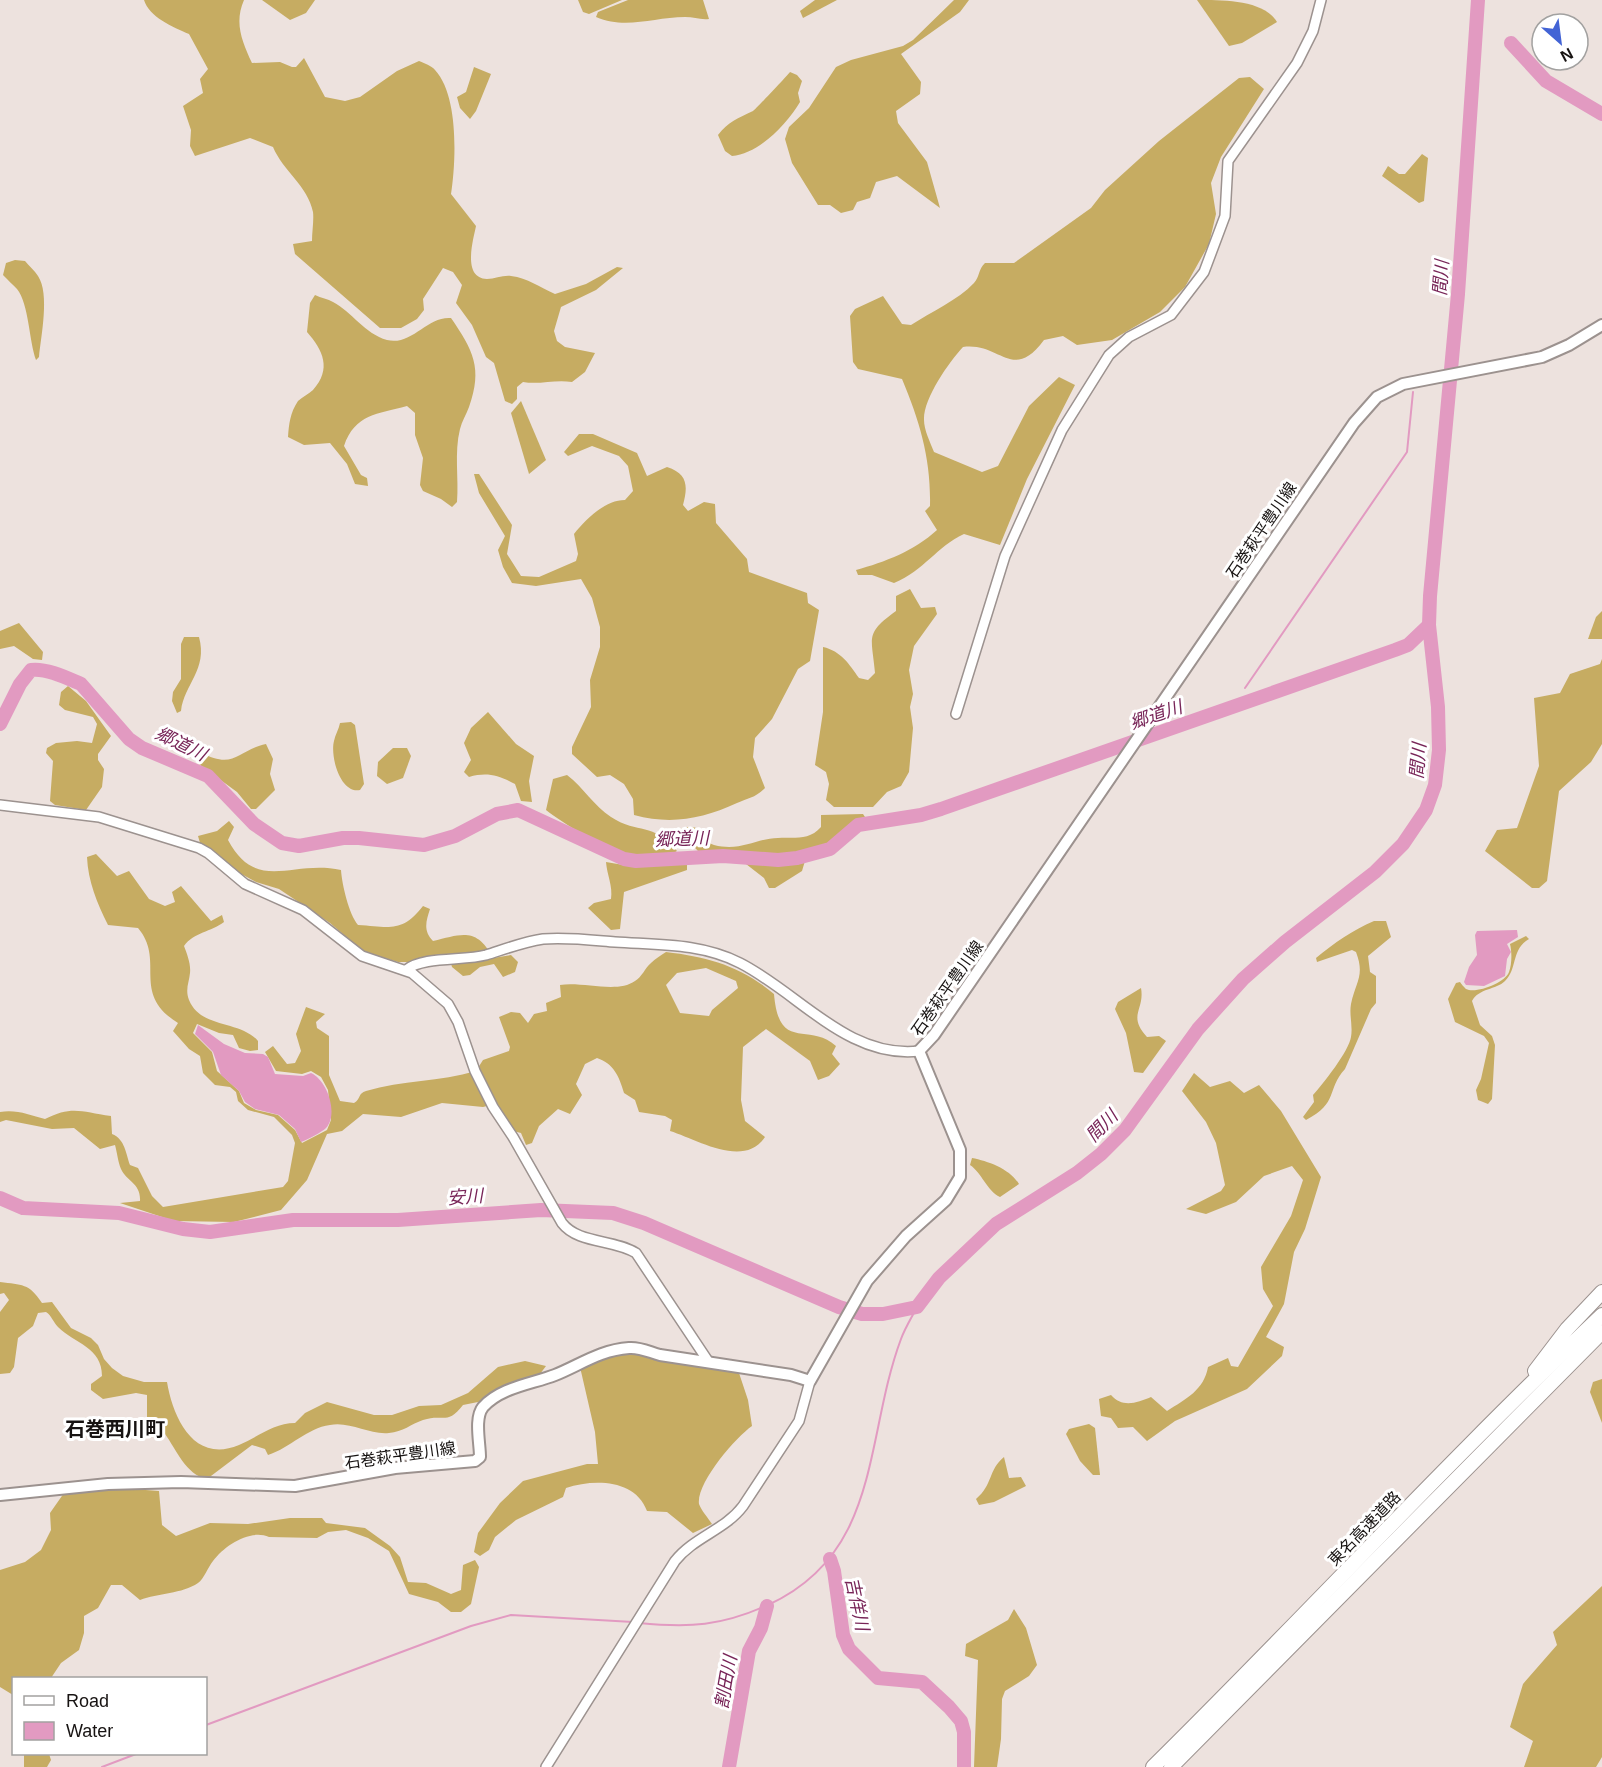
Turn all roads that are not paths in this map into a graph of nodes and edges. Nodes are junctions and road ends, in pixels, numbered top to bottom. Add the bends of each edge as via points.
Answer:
1 (1321, 0) edge
2 (1602, 325) edge
3 (956, 714) dead end
4 (0, 806) edge
5 (406, 970) junction
6 (919, 1051) junction
7 (1602, 1292) edge
8 (1602, 1315) edge
9 (1602, 1332) edge
10 (708, 1361) junction
11 (810, 1381) junction
12 (1502, 1412) junction
13 (0, 1495) edge
14 (546, 1767) edge
15 (1153, 1767) edge
16 (1171, 1767) edge

1 - 3 street via 1313,31 1297,63 1228,161 1225,216 1204,272 1171,315 1129,337 1109,355 1062,430 1005,556
2 - 6 main road, 石巻萩平豊川線 via 1542,357 1430,378 1390,390 1366,409 1308,487 934,1035
4 - 5 street via 99,817 199,848 245,884 303,910 362,956
5 - 6 street via 423,963 472,958 557,938 706,950 742,964 872,1047
5 - 10 street via 454,1012 493,1107 560,1220 574,1234 624,1245 636,1253
6 - 11 main road, 石巻萩平豊川線 via 960,1150 960,1176 946,1200 906,1236 867,1281
7 - 12 highway via 1567,1329
8 - 12 highway, 東名高速道路
9 - 16 highway, 東名高速道路
10 - 11 main road, 石巻萩平豊川線
10 - 13 main road, 石巻萩平豊川線 via 627,1348 588,1358 558,1374 517,1387 482,1408 480,1457 475,1461 395,1468 295,1486 108,1484
11 - 14 street via 799,1420 743,1506 736,1515 686,1548
12 - 15 highway, 東名高速道路

